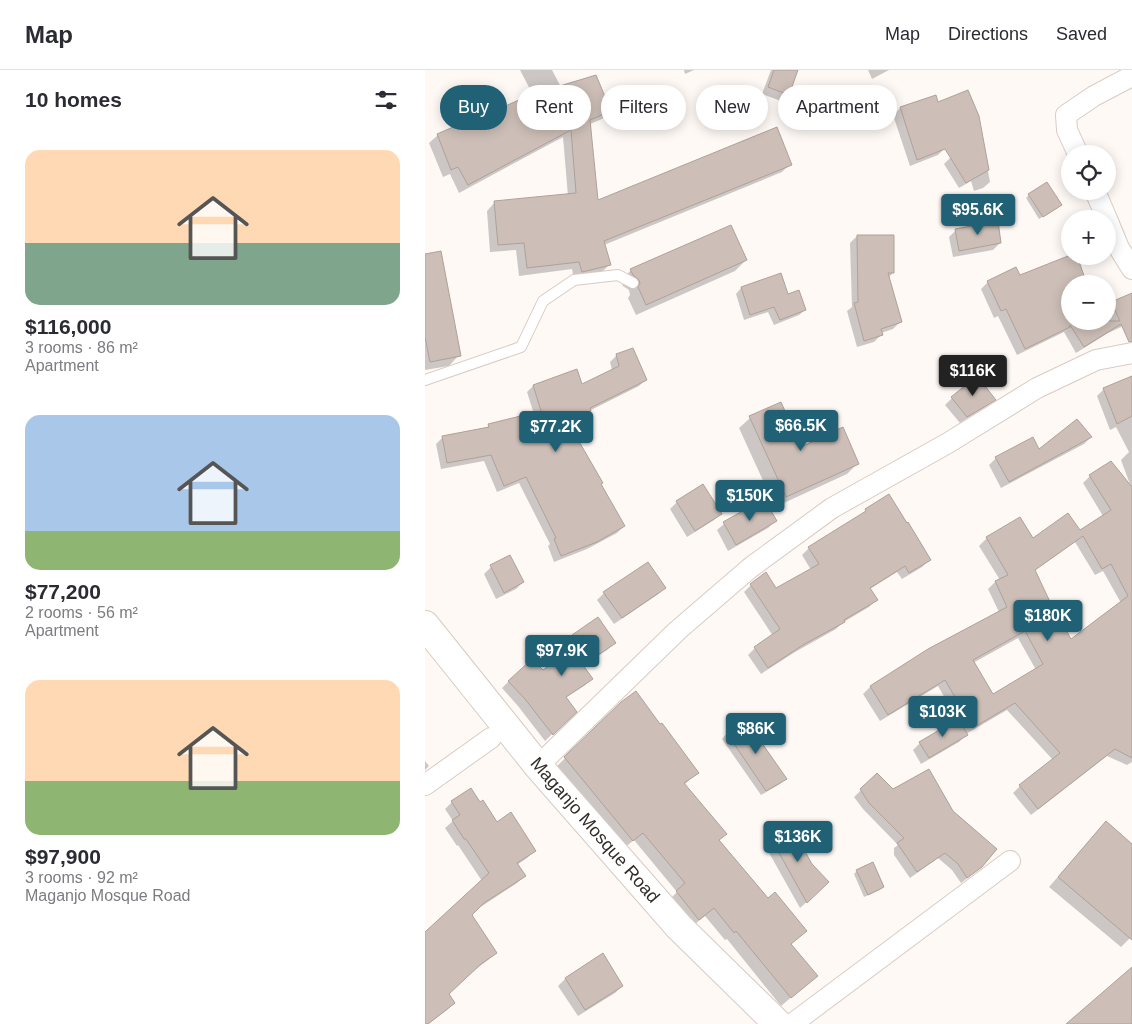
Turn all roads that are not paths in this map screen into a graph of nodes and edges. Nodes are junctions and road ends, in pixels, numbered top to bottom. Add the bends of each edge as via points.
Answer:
1 (1132, 76) edge
2 (1074, 145) edge
3 (1116, 241) edge
4 (1132, 269) edge
5 (633, 283) dead end
6 (1132, 353) edge
7 (425, 380) edge
8 (425, 625) edge
9 (491, 738) dead end
10 (538, 766) junction
11 (425, 786) edge
12 (1010, 862) dead end
13 (778, 1024) edge
14 (792, 1024) edge

1 - 2 street via 1066,115 1067,130
3 - 4 street
5 - 7 lane via 618,275 574,280 543,301 521,347
6 - 10 street via 1096,360 1037,388 833,508 750,568 677,630
8 - 10 street, Maganjo Mosque Road
9 - 11 street
10 - 13 street, Maganjo Mosque Road via 679,927
12 - 14 street

